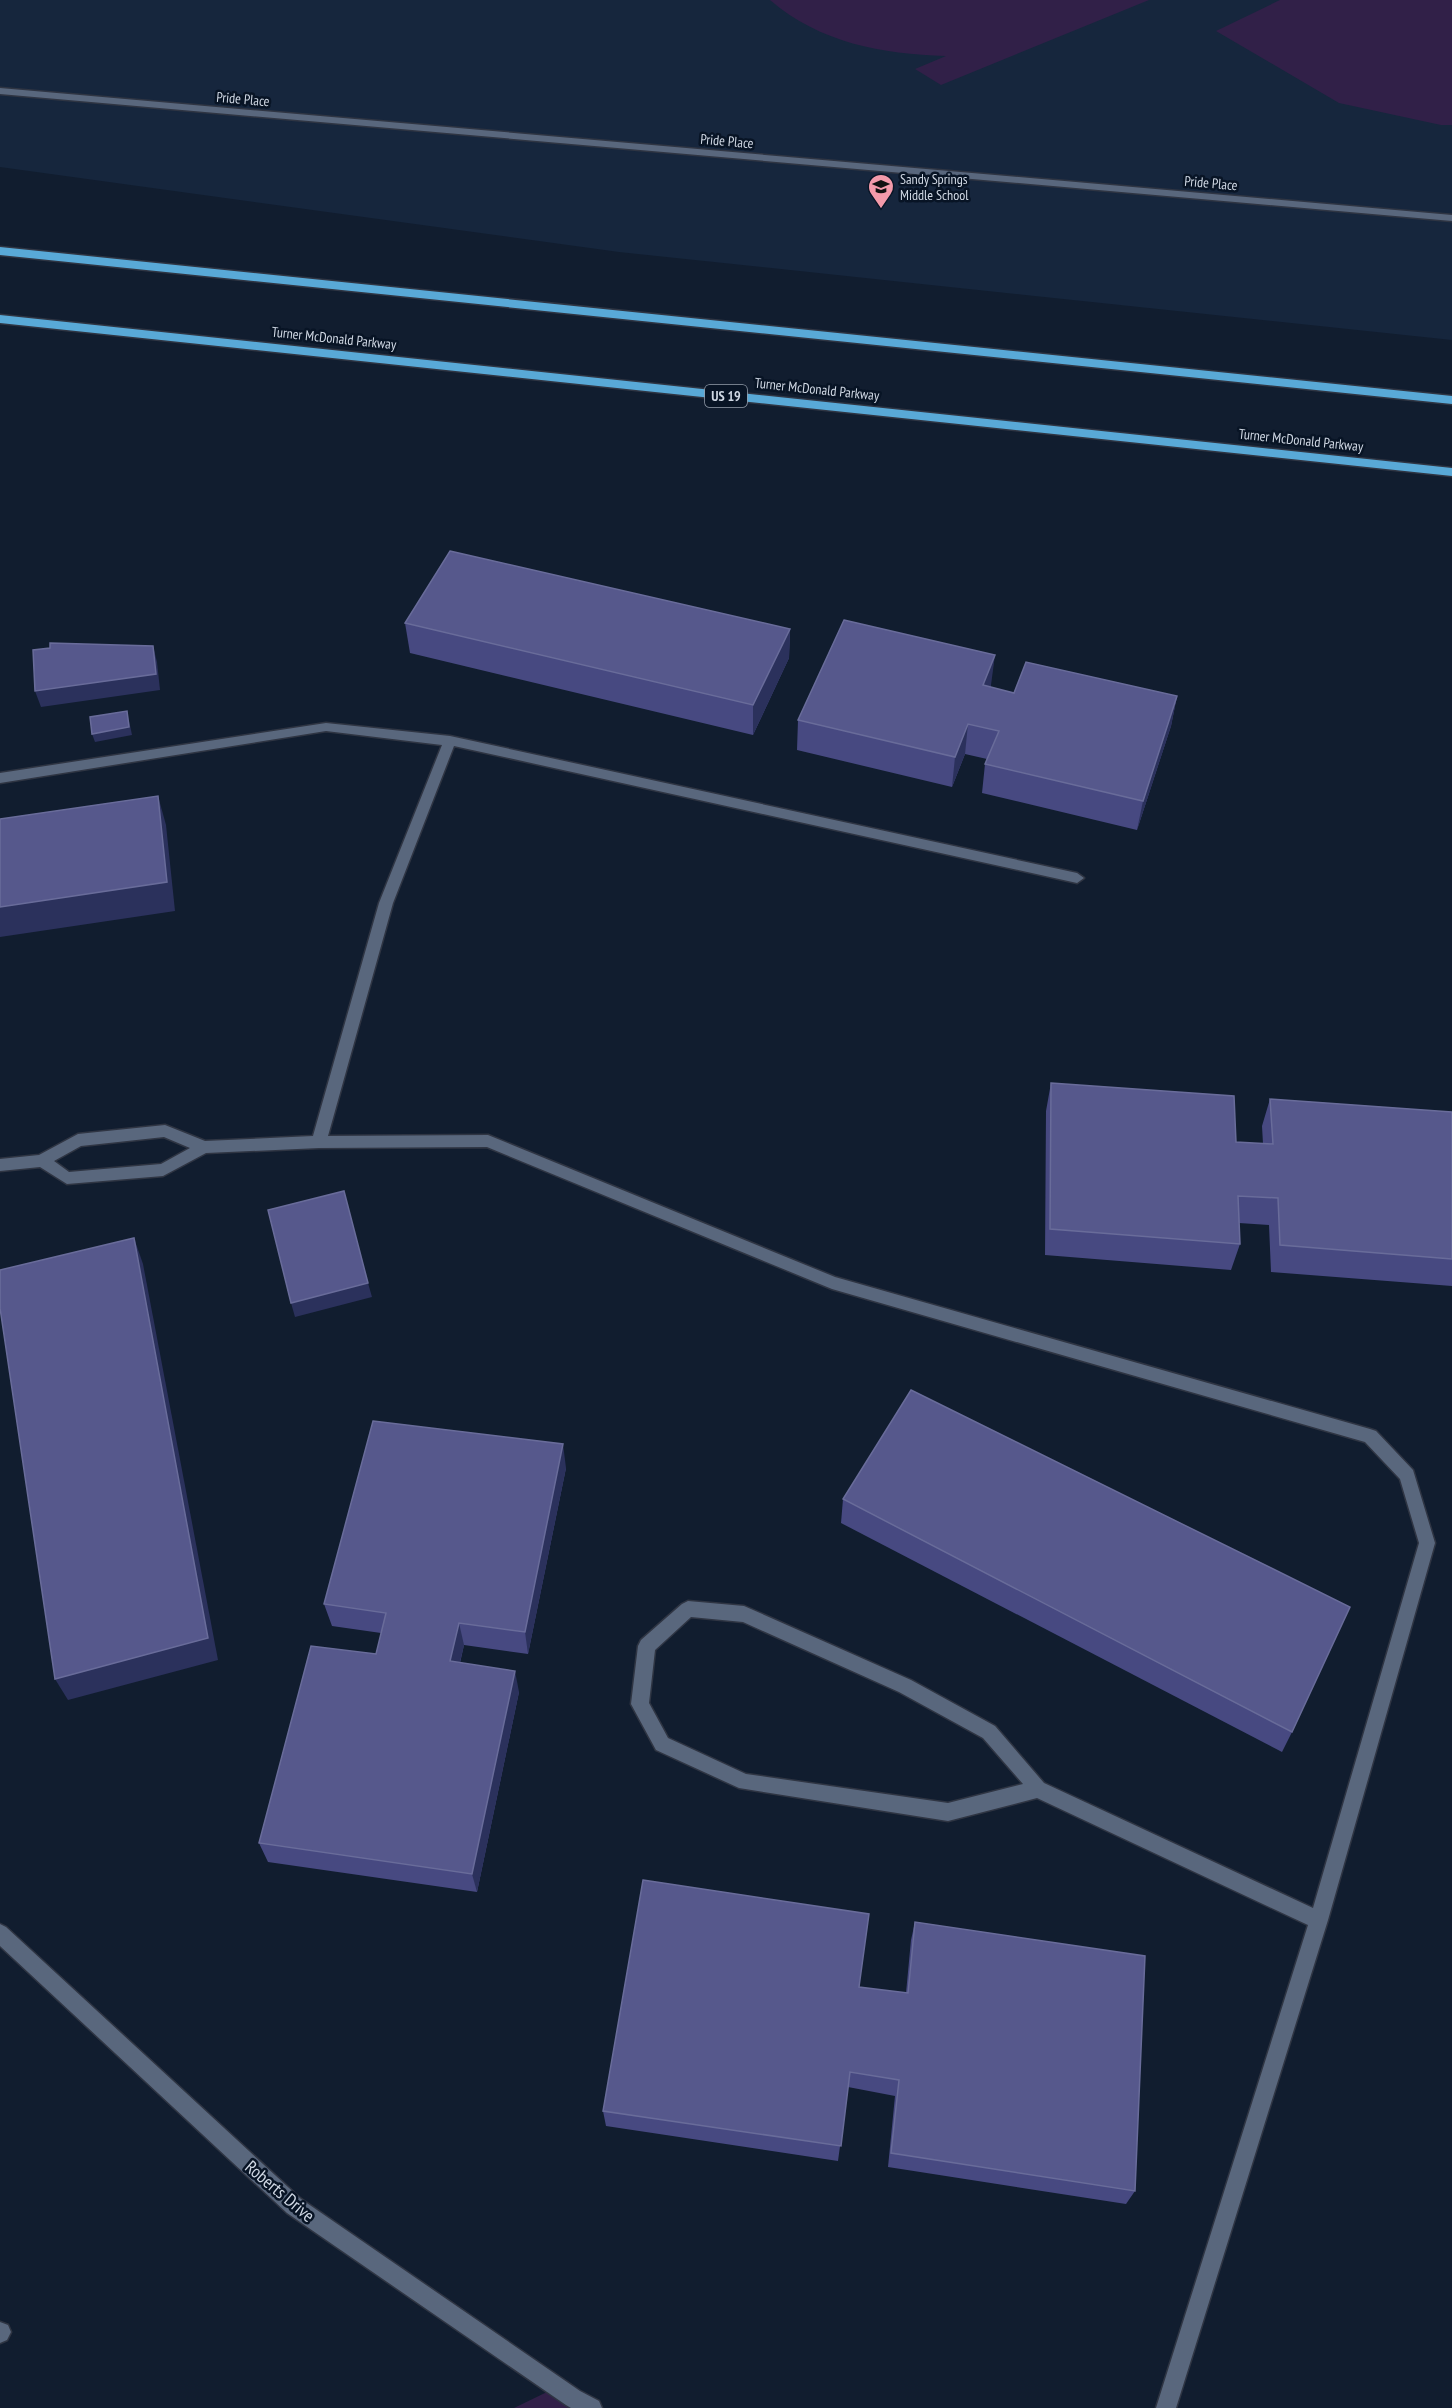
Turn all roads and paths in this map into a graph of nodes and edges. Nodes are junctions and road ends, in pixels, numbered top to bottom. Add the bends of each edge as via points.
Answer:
1 (0, 91) edge
2 (1452, 218) edge
3 (0, 251) edge
4 (0, 319) edge
5 (1452, 400) edge
6 (1452, 472) edge
7 (450, 741) junction
8 (0, 778) edge
9 (1077, 878) dead end
10 (319, 1142) junction
11 (204, 1148) junction
12 (42, 1161) junction
13 (0, 1165) edge
14 (1038, 1789) junction
15 (1319, 1920) junction
16 (0, 1933) edge
17 (592, 2408) edge
18 (1166, 2408) edge

1 - 2 street, Pride Place
3 - 5 highway
4 - 6 highway, Turner McDonald Parkway / US 19
7 - 8 street via 326,727
7 - 9 street
7 - 10 street via 386,903
10 - 11 street
10 - 15 street via 488,1141 832,1283 1370,1437 1407,1474 1427,1543
11 - 12 street via 165,1131 78,1140
11 - 12 street via 163,1170 67,1178
12 - 13 street
14 - 14 street via 948,1812 745,1782 662,1744 640,1704 647,1646 688,1610 744,1614 905,1686 989,1732
14 - 15 street
15 - 18 street
16 - 17 street, Roberts Drive via 294,2206

